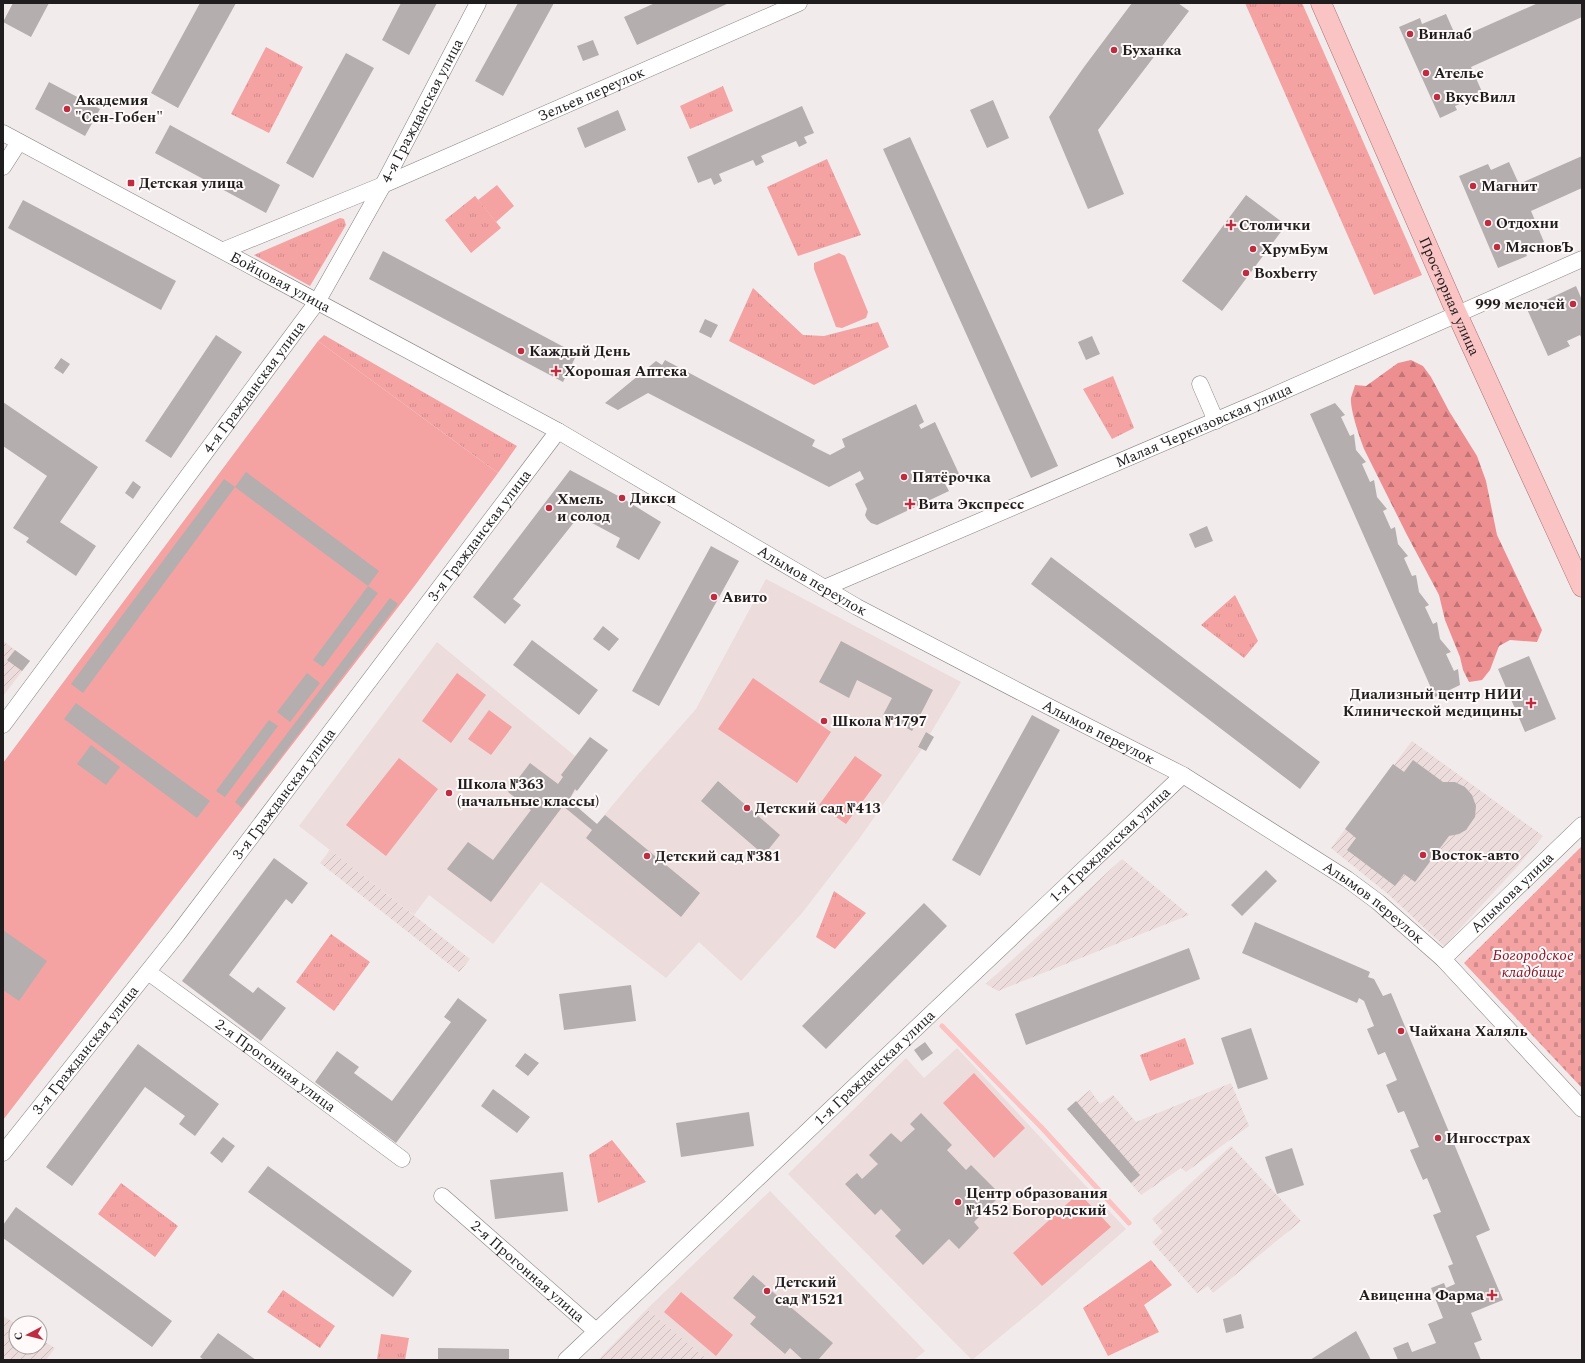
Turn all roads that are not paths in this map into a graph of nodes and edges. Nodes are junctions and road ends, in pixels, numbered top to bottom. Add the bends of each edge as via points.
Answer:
1 (478, 3) edge
2 (799, 3) edge
3 (1321, 3) edge
4 (3, 133) edge
5 (20, 142) junction
6 (3, 167) edge
7 (382, 185) junction
8 (224, 250) junction
9 (1582, 259) edge
10 (316, 302) junction
11 (1457, 314) junction
12 (1200, 384) dead end
13 (1216, 421) junction
14 (558, 431) junction
15 (1582, 587) edge
16 (824, 588) junction
17 (3, 725) edge
18 (1183, 775) junction
19 (1582, 825) edge
20 (1442, 959) junction
21 (148, 972) junction
22 (1582, 1109) edge
23 (3, 1153) edge
24 (402, 1159) dead end
25 (442, 1196) dead end
26 (596, 1331) junction
27 (566, 1360) edge

1 - 7 street, 4-я Гражданская улица
2 - 7 street, Зельев переулок
3 - 11 main road, Просторная улица
4 - 5 street, Бойцовая улица
5 - 6 street
5 - 8 street, Бойцовая улица
7 - 8 street, Зельев переулок
7 - 10 street, 4-я Гражданская улица
8 - 10 street, Бойцовая улица
9 - 11 street, Малая Черкизовская улица
10 - 14 street, Бойцовая улица
10 - 17 street, 4-я Гражданская улица
11 - 13 street, Малая Черкизовская улица
11 - 15 main road, Просторная улица
12 - 13 street
13 - 16 street, Малая Черкизовская улица
14 - 16 street, Алымов переулок
14 - 21 street, 3-я Гражданская улица
16 - 18 street, Алымов переулок
18 - 20 street, Алымов переулок via 1347,879 1378,902
18 - 26 street, 1-я Гражданская улица
19 - 20 street, Алымова улица
20 - 22 street, Алымов переулок
21 - 23 street, 3-я Гражданская улица
21 - 24 street, 2-я Прогонная улица
25 - 26 street, 2-я Прогонная улица
26 - 27 street, 1-я Гражданская улица

